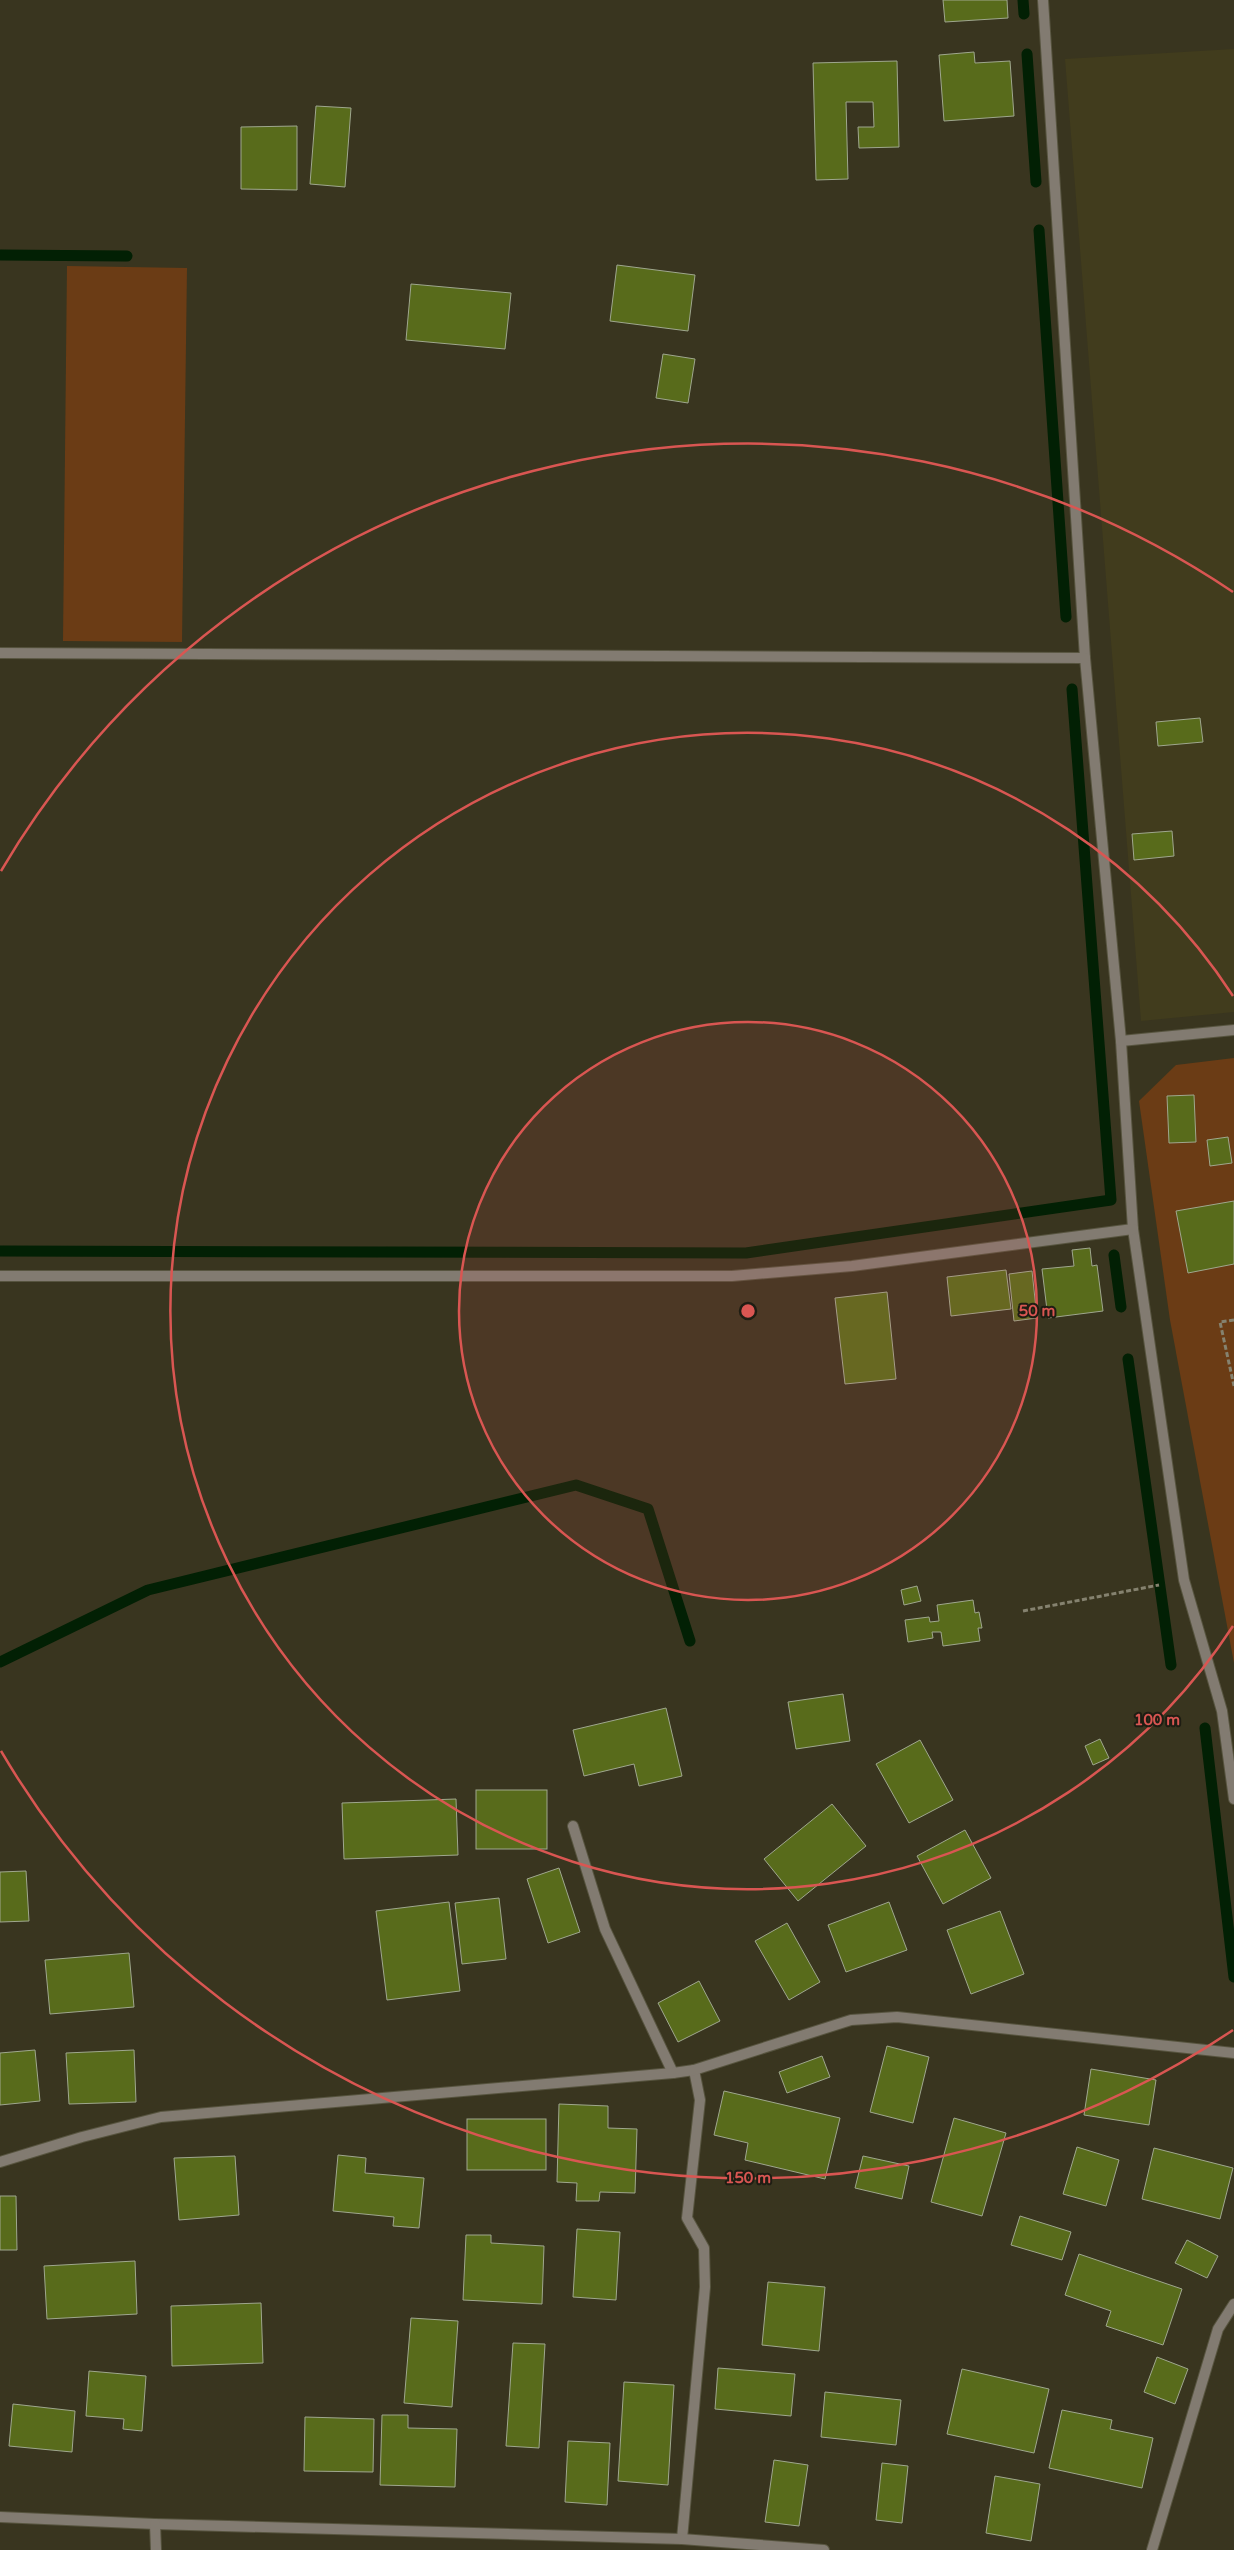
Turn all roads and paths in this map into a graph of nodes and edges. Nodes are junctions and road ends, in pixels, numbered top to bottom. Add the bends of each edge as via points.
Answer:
1 (1043, 0) edge
2 (0, 653) edge
3 (1085, 658) junction
4 (1234, 1030) edge
5 (1121, 1041) junction
6 (1133, 1229) junction
7 (0, 1276) edge
8 (1234, 1320) edge
9 (1234, 1386) edge
10 (1146, 1587) dead end
11 (1023, 1611) dead end
12 (1234, 1799) edge
13 (574, 1826) dead end
14 (1234, 2053) edge
15 (694, 2070) junction
16 (673, 2074) junction
17 (0, 2162) edge
18 (1234, 2304) edge
19 (0, 2517) edge
20 (155, 2524) junction
21 (682, 2539) junction
22 (156, 2550) edge
23 (824, 2550) edge
24 (1152, 2550) edge

1 - 3 street
2 - 3 street
3 - 5 street
4 - 5 street
5 - 6 street
6 - 7 street via 852,1266 732,1276
6 - 12 street via 1184,1580 1222,1711
8 - 9 path via 1220,1322
10 - 11 path
13 - 16 street via 606,1929
14 - 15 street via 897,2017 851,2020
15 - 16 street
15 - 21 street via 700,2100 687,2218 704,2248 705,2288
16 - 17 street via 161,2117
18 - 24 street via 1218,2329
19 - 20 street
20 - 21 street
20 - 22 street
21 - 23 street

